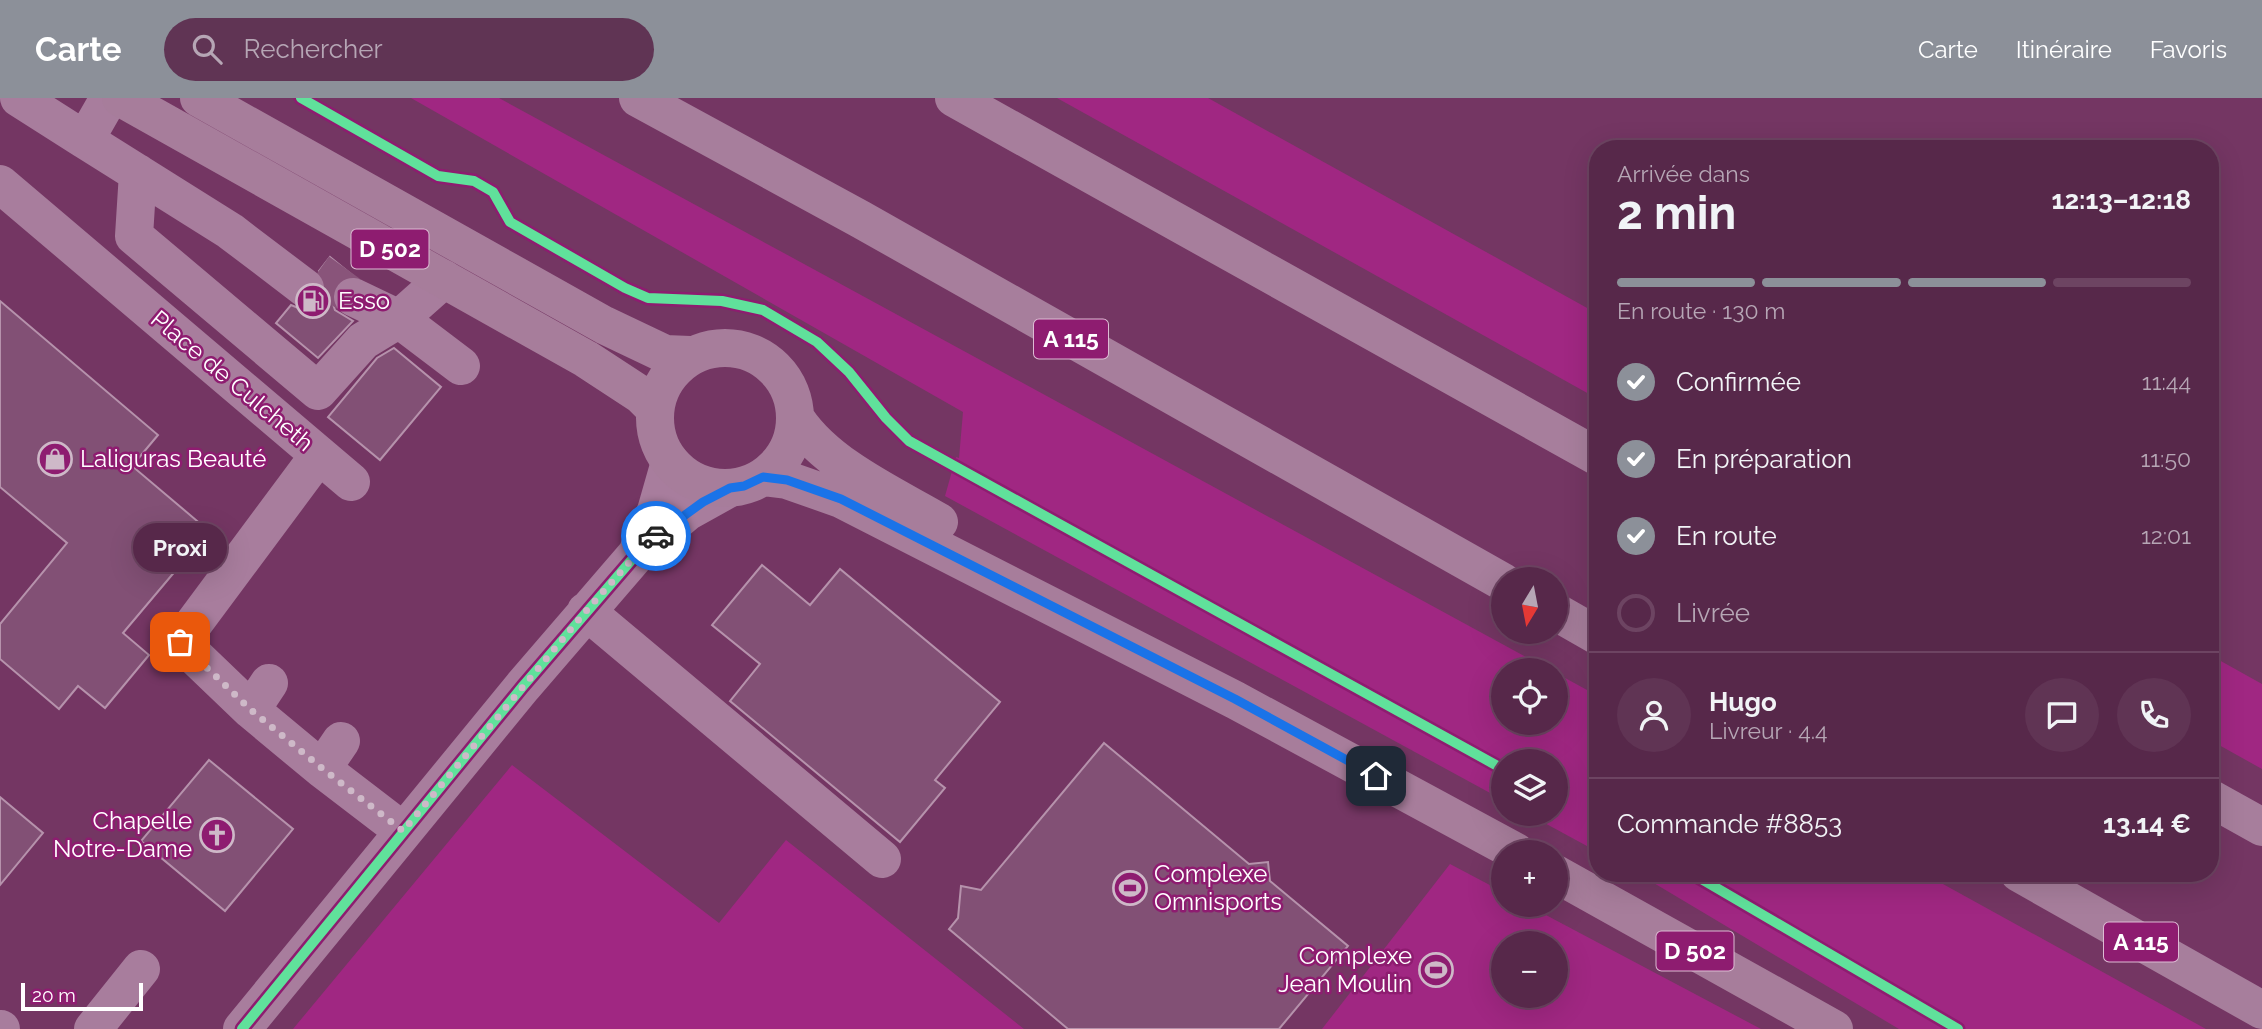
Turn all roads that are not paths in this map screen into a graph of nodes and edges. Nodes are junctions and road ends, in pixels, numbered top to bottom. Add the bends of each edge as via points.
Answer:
1 (19, 98) edge
2 (109, 98) edge
3 (121, 98) edge
4 (199, 98) edge
5 (638, 98) edge
6 (954, 98) edge
7 (85, 141) junction
8 (138, 173) junction
9 (0, 184) edge
10 (444, 279) junction
11 (312, 280) tunnel mouth
12 (346, 306) tunnel mouth
13 (389, 325) junction
14 (690, 355) junction
15 (461, 366) dead end
16 (654, 408) junction
17 (797, 420) junction
18 (1589, 452) edge
19 (319, 455) junction
20 (670, 462) junction
21 (351, 482) dead end
22 (747, 482) junction
23 (635, 556) junction
24 (1491, 575) edge
25 (586, 611) junction
26 (1568, 619) edge
27 (1589, 631) edge
28 (1235, 699) junction
29 (2219, 803) edge
30 (2262, 827) edge
31 (403, 831) junction
32 (1494, 840) edge
33 (882, 859) dead end
34 (1568, 881) edge
35 (2035, 882) edge
36 (141, 969) dead end
37 (2262, 1010) edge
38 (93, 1029) edge
39 (242, 1029) edge
40 (1834, 1029) edge

1 - 7 street
2 - 7 street
3 - 10 main road, D 502
4 - 14 main road, D 502 via 604,325 665,354
5 - 24 highway, A 115
6 - 18 highway
7 - 8 street
8 - 11 street
8 - 13 street via 134,236 318,391 363,341
9 - 19 street, Place de Culcheth
10 - 13 street
10 - 16 main road, D 502 via 586,359
12 - 13 street
13 - 15 street
14 - 16 main road via 672,370
14 - 17 main road via 735,347 757,354 776,368 789,387
16 - 20 main road via 660,445
17 - 22 main road via 778,465
17 - 28 main road via 816,444 860,475
19 - 21 street
19 - 31 street, Place de Culcheth via 180,642 260,697 332,755
20 - 22 main road via 702,485
20 - 23 street via 656,511
22 - 23 street via 681,517
22 - 28 main road via 797,483 841,499
23 - 25 street
25 - 31 street
25 - 33 street
26 - 27 highway
28 - 32 main road
29 - 30 highway
31 - 39 street
34 - 40 main road, D 502
35 - 37 highway, A 115
36 - 38 street

